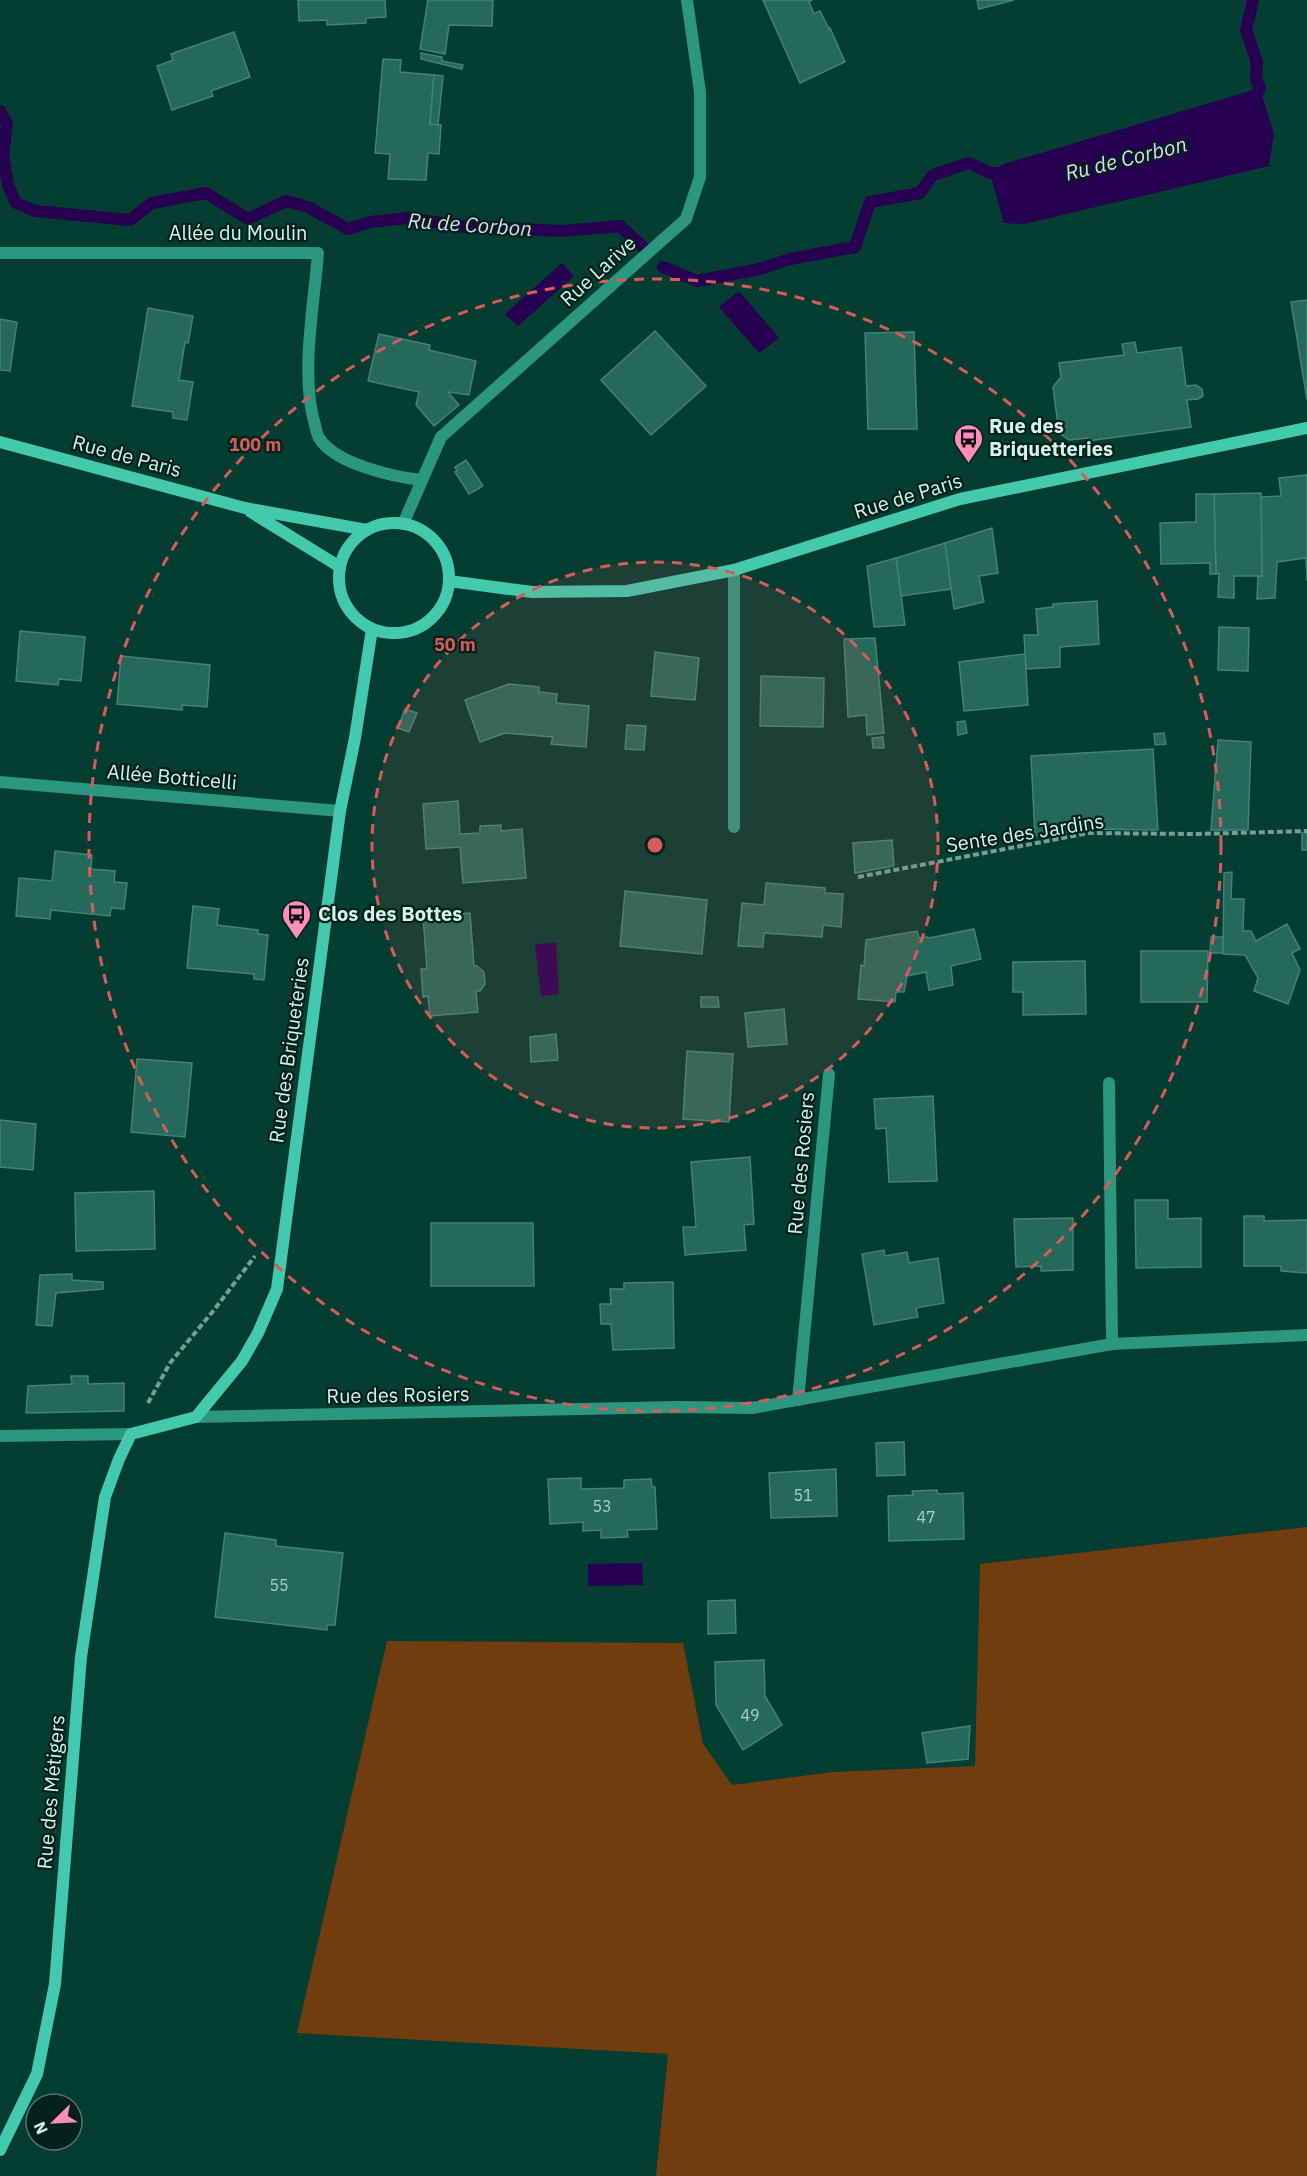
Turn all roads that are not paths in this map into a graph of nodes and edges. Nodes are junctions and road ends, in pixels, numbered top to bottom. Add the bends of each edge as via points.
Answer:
1 (687, 0) edge
2 (0, 253) edge
3 (1307, 428) edge
4 (0, 442) edge
5 (422, 480) junction
6 (245, 508) junction
7 (403, 524) junction
8 (367, 530) junction
9 (340, 567) junction
10 (734, 570) junction
11 (449, 581) junction
12 (372, 629) junction
13 (0, 782) edge
14 (340, 811) junction
15 (735, 827) dead end
16 (829, 1074) dead end
17 (1109, 1083) dead end
18 (1307, 1335) edge
19 (1112, 1344) junction
20 (798, 1400) junction
21 (196, 1418) junction
22 (131, 1434) junction
23 (0, 1436) edge
24 (0, 2150) edge

1 - 5 street, Rue Larive via 700,92 700,177 686,219 441,436
2 - 5 street, Allée du Moulin via 318,253 307,382 319,438 336,454 355,463 394,477
3 - 10 main road, Rue de Paris via 960,499
4 - 6 main road, Rue de Paris
5 - 7 street, Rue Larive
6 - 8 main road, Rue de Paris
6 - 9 main road, Rue de Paris
7 - 8 main road
7 - 11 main road via 432,538 447,565
8 - 9 main road via 346,552
9 - 12 main road via 342,597 359,621
10 - 11 main road, Rue de Paris via 627,591 532,592
10 - 15 street
11 - 12 main road via 436,614 424,625 389,634
12 - 14 main road, Rue des Briqueteries
13 - 14 street, Allée Botticelli
14 - 21 main road, Rue des Briqueteries via 277,1289 242,1361
16 - 20 street, Rue des Rosiers
17 - 19 street
18 - 19 street, Rue des Rosiers
19 - 20 street, Rue des Rosiers
20 - 21 street, Rue des Rosiers via 752,1408
21 - 22 main road, Rue des Rosiers
22 - 23 street, Rue des Rosiers
22 - 24 main road, Rue des Métigers via 105,1497 81,1657 55,1984 37,2074

